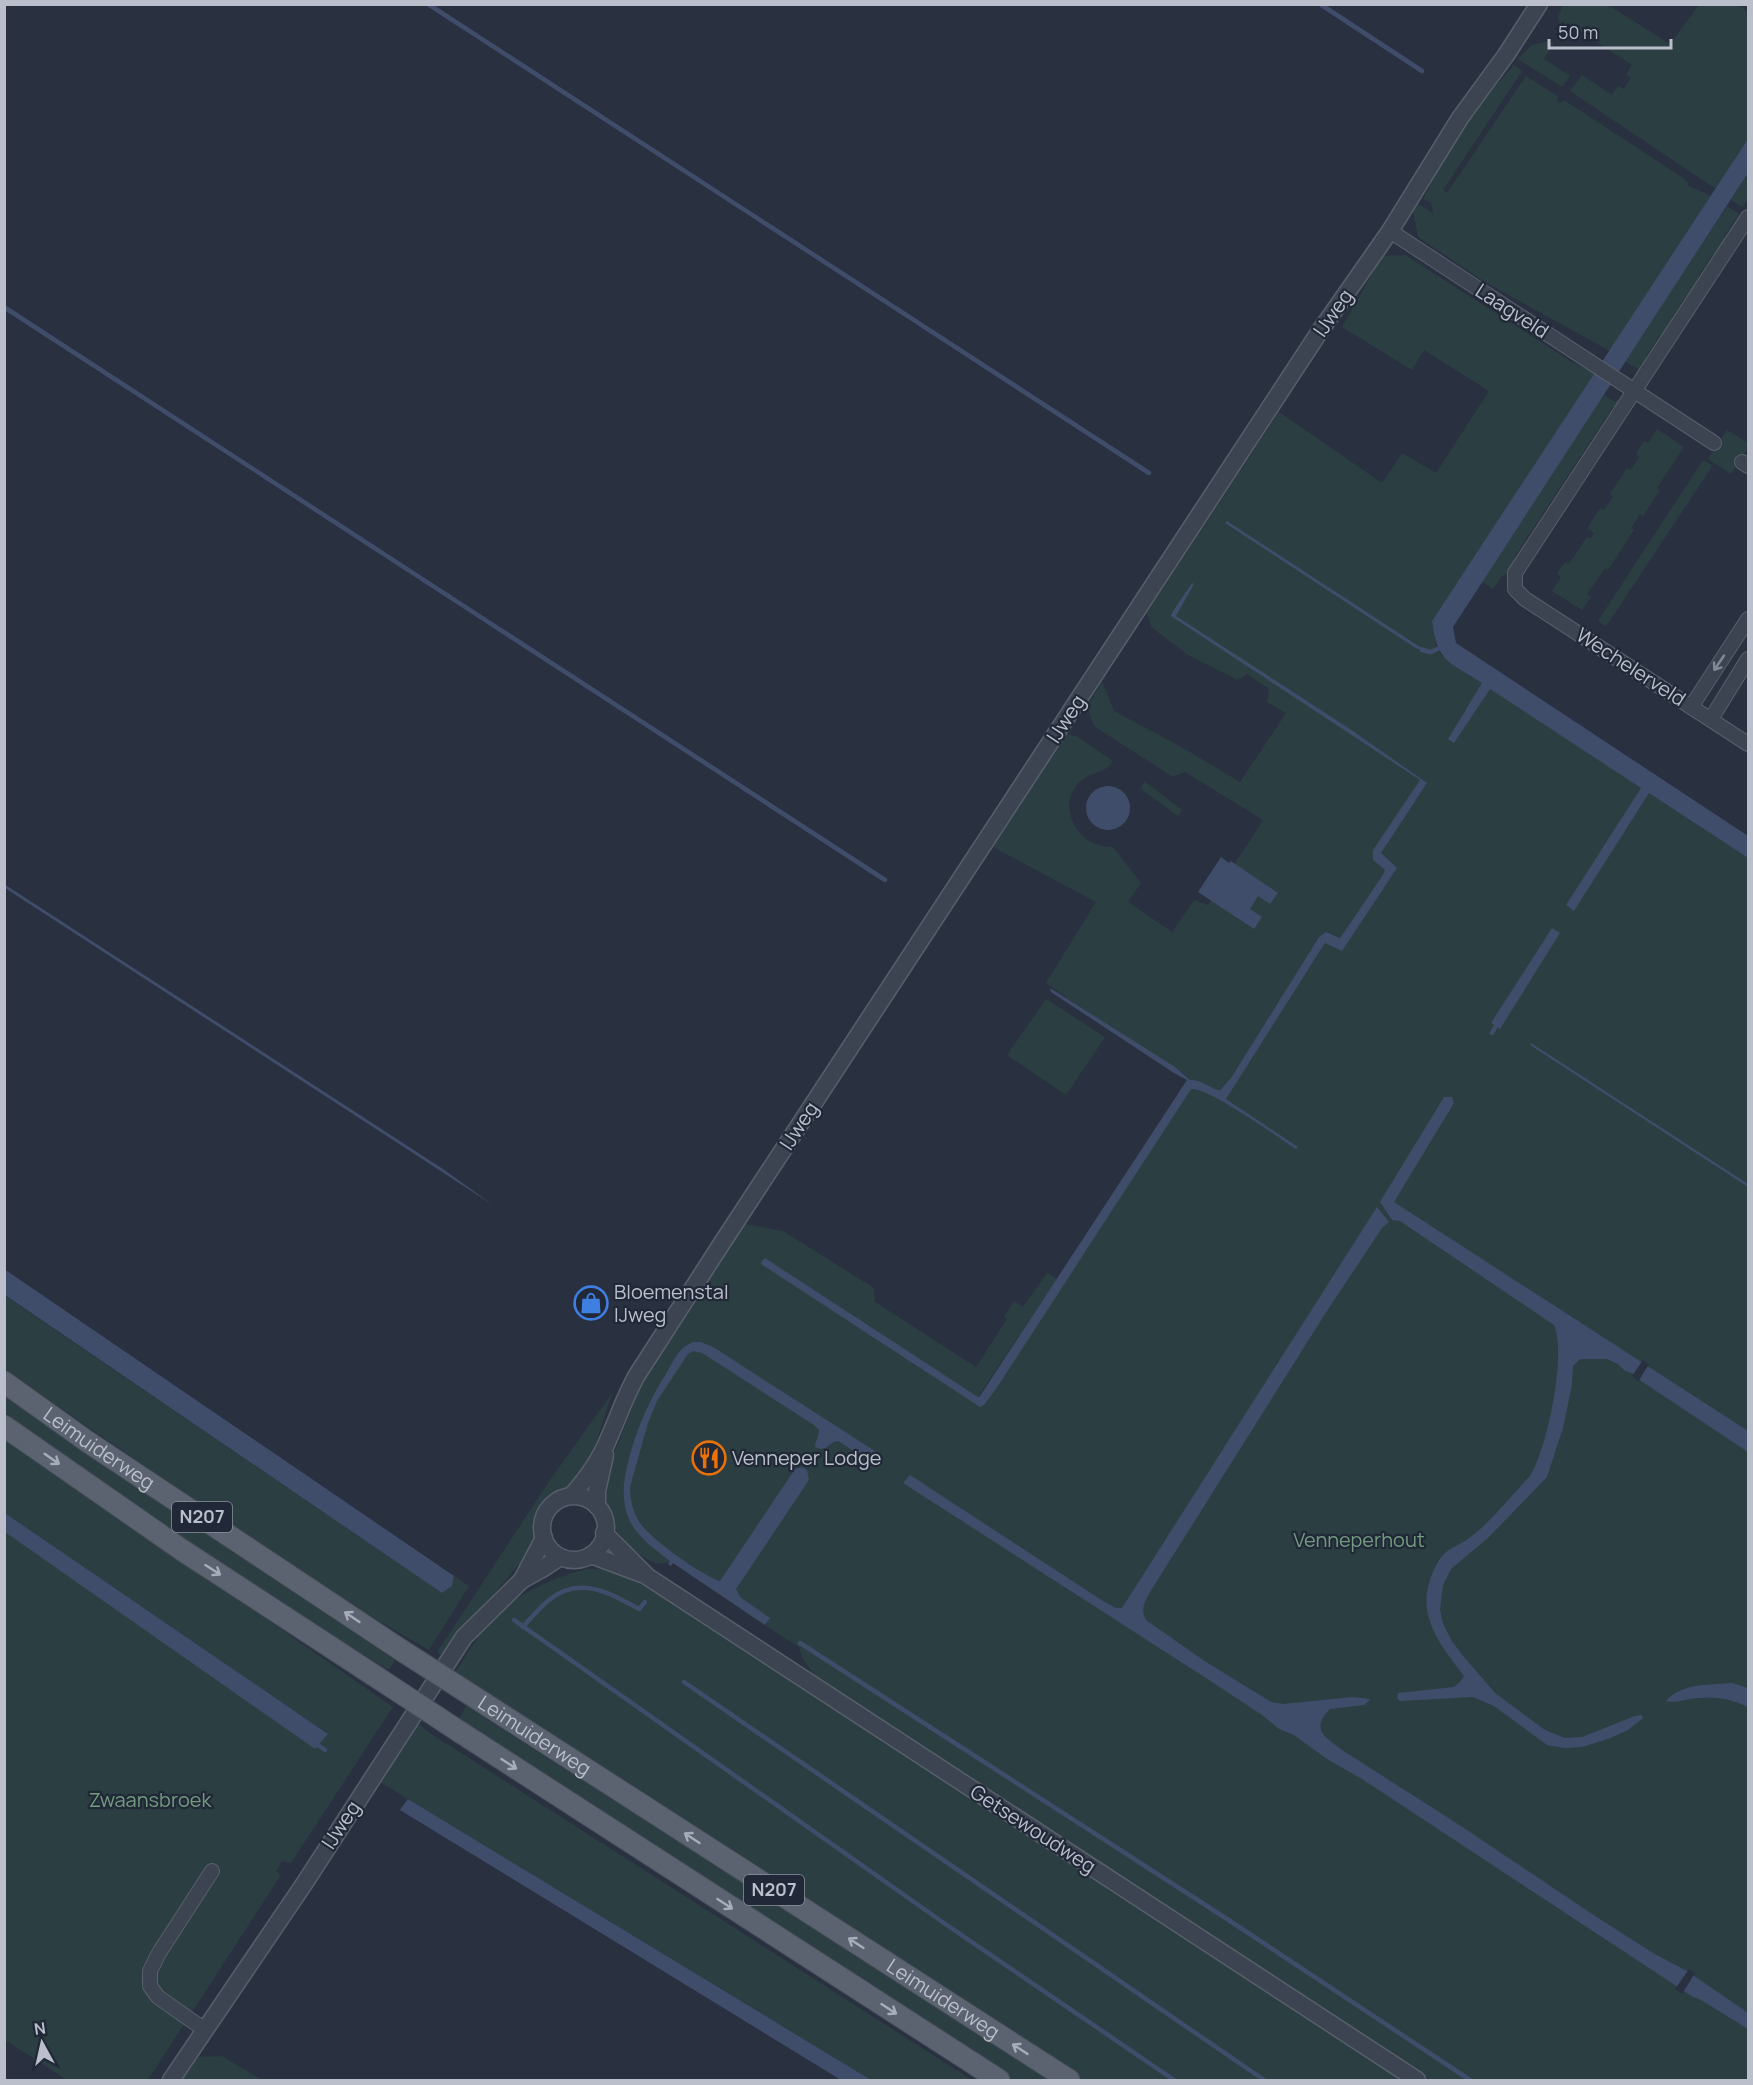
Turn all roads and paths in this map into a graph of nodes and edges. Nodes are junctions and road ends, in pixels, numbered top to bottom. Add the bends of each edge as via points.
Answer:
1 (1539, 4) edge
2 (1749, 217) edge
3 (1390, 231) junction
4 (1629, 389) junction
5 (1714, 443) dead end
6 (1749, 619) edge
7 (1749, 659) edge
8 (1690, 707) junction
9 (1711, 719) junction
10 (1749, 744) edge
11 (4, 1382) edge
12 (4, 1426) edge
13 (608, 1442) junction
14 (572, 1495) junction
15 (597, 1506) junction
16 (604, 1533) junction
17 (544, 1538) junction
18 (591, 1555) junction
19 (560, 1557) junction
20 (648, 1576) junction
21 (522, 1580) junction
22 (212, 1871) dead end
23 (205, 2030) junction
24 (171, 2080) edge
25 (999, 2080) edge
26 (1069, 2080) edge
27 (1417, 2080) edge

1 - 3 street, IJweg via 1460,118
2 - 4 street
3 - 4 street, Laagveld
3 - 13 street, IJweg via 1235,460 642,1367 626,1395
4 - 5 street, Laagveld
4 - 8 street, Wechelerveld via 1515,573 1515,589
6 -> 8 street
7 - 9 street
8 - 9 street, Wechelerveld
9 - 10 street, Wechelerveld
26 -> 11 main road, Leimuiderweg / N207, bridge via 401,1650
12 -> 25 main road, Leimuiderweg / N207, bridge via 182,1550
13 - 14 street, IJweg
13 - 15 street, IJweg
14 - 15 street
14 - 17 street via 548,1509 543,1519
15 - 16 street via 605,1524
16 - 18 street
16 - 20 street, Getsewoudweg
17 - 19 street
17 - 21 street, IJweg
18 - 19 street via 576,1559
18 - 20 street, Getsewoudweg
19 - 21 street, IJweg
20 - 27 street, Getsewoudweg
21 - 23 street, IJweg via 464,1638 447,1661
22 - 23 street via 150,1971 150,1986 158,1997
23 - 24 street, IJweg

